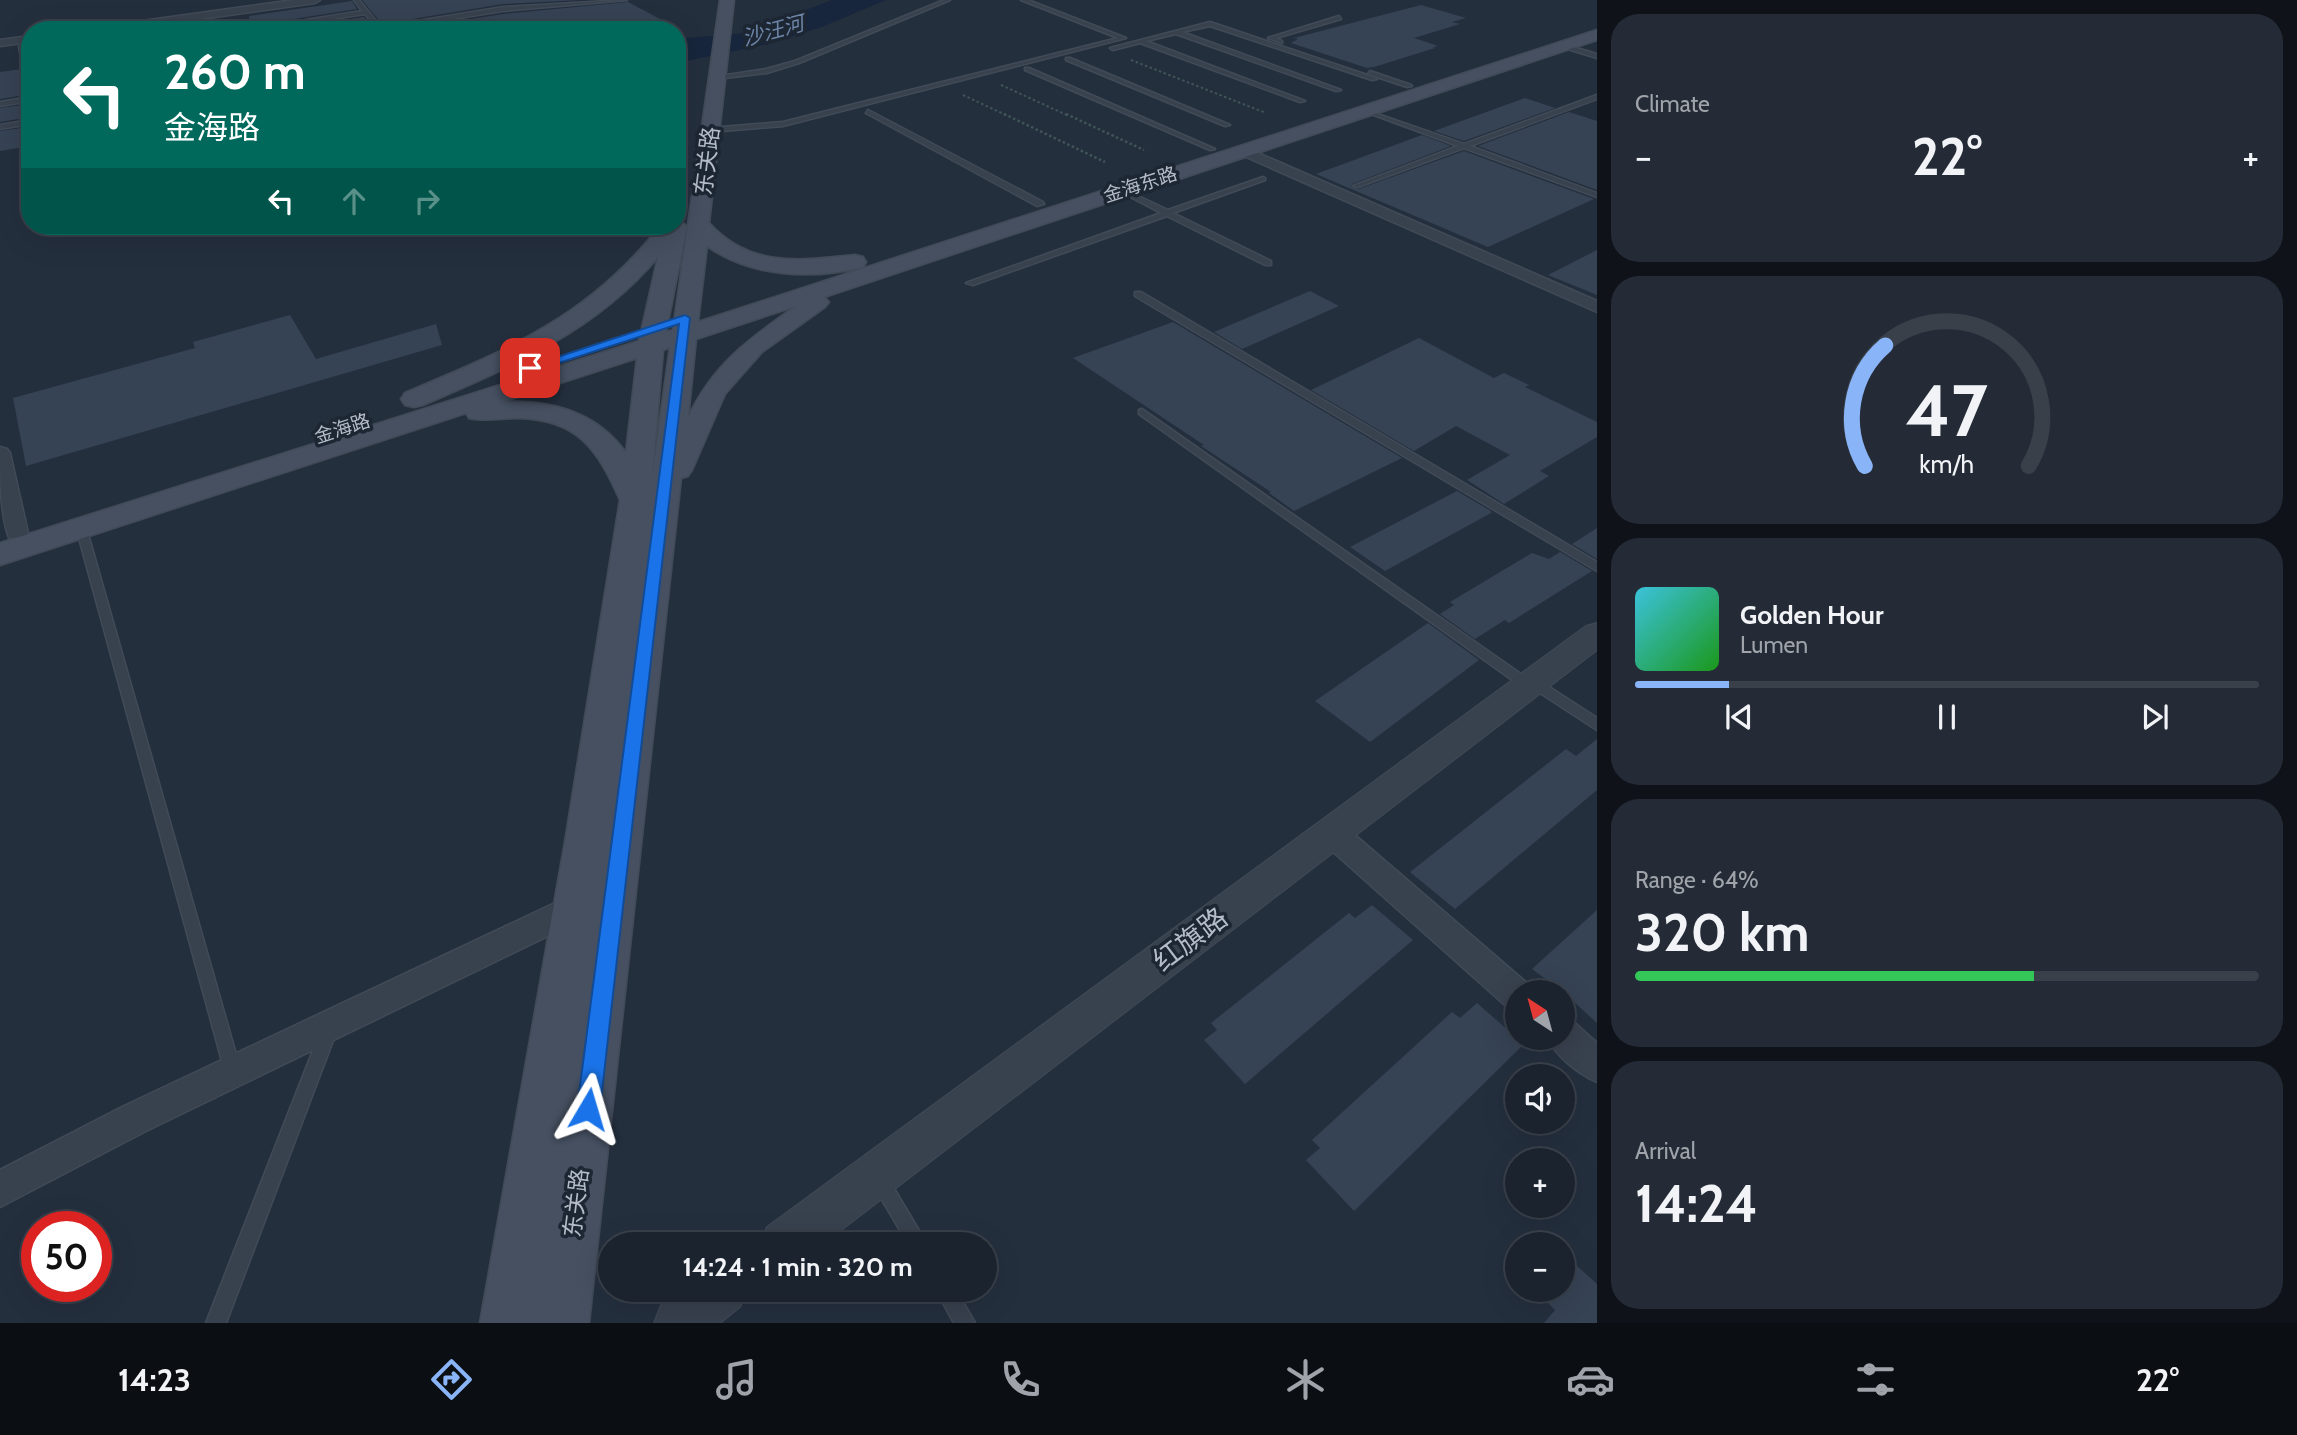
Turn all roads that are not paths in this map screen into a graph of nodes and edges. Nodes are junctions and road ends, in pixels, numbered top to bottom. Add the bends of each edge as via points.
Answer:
1 (315, 0) edge
2 (356, 0) edge
3 (625, 0) edge
4 (715, 0) edge
5 (727, 0) edge
6 (948, 0) edge
7 (1023, 0) edge
8 (366, 12) junction
9 (1339, 18) dead end
10 (164, 21) edge
11 (306, 21) edge
12 (373, 21) edge
13 (429, 21) edge
14 (1597, 26) edge
15 (1176, 32) junction
16 (1597, 35) edge
17 (1139, 41) junction
18 (0, 43) edge
19 (21, 43) edge
20 (1563, 46) junction
21 (1597, 56) edge
22 (1068, 59) junction
23 (1027, 69) junction
24 (717, 78) junction
25 (987, 79) road end
26 (1374, 79) dead end
27 (1409, 86) junction
28 (1338, 90) dead end
29 (1597, 97) edge
30 (21, 100) edge
31 (1302, 102) dead end
32 (0, 104) edge
33 (1365, 110) junction
34 (867, 112) dead end
35 (21, 124) edge
36 (1227, 125) dead end
37 (0, 127) edge
38 (710, 130) junction
39 (1463, 146) junction
40 (1212, 149) junction
41 (1242, 150) junction
42 (686, 175) edge
43 (1263, 179) dead end
44 (1356, 186) dead end
45 (1121, 190) junction
46 (1597, 195) edge
47 (686, 202) edge
48 (1040, 204) junction
49 (1166, 212) junction
50 (686, 224) edge
51 (667, 235) edge
52 (678, 235) edge
53 (1268, 263) dead end
54 (868, 266) junction
55 (970, 283) dead end
56 (1138, 293) dead end
57 (1597, 307) edge
58 (668, 331) junction
59 (1142, 412) dead end
60 (416, 419) junction
61 (356, 424) junction
62 (0, 453) edge
63 (649, 501) junction
64 (81, 527) junction
65 (6, 541) edge
66 (1597, 567) edge
67 (1597, 634) edge
68 (1531, 684) junction
69 (1597, 725) edge
70 (1332, 833) junction
71 (574, 908) junction
72 (1505, 984) edge
73 (332, 1024) junction
74 (1575, 1046) edge
75 (1597, 1066) edge
76 (233, 1072) junction
77 (876, 1175) junction
78 (0, 1189) edge
79 (800, 1232) edge
80 (911, 1232) edge
81 (707, 1302) edge
82 (953, 1302) edge
83 (216, 1323) edge
84 (508, 1323) edge
85 (561, 1323) edge
86 (679, 1323) edge
87 (965, 1323) edge

1 - 10 street
2 - 8 lane
3 - 13 lane via 503,9
4 - 42 main road, 东关路
5 - 24 main road, 东关路
6 - 24 lane via 797,62
7 - 38 lane via 1123,38 783,124
8 - 11 lane
8 - 12 lane
9 - 27 lane via 1271,38
14 - 27 main road, 金海东路
15 - 17 lane
15 - 26 lane via 1210,24
15 - 28 lane
16 - 20 main road, 金海东路
17 - 22 lane
17 - 31 lane
18 - 19 street
20 - 21 lane
20 - 33 main road, 金海东路
22 - 23 lane
22 - 36 lane
23 - 25 lane
23 - 40 lane
24 - 38 main road, 东关路
27 - 40 main road, 金海东路
29 - 39 lane
30 - 32 lane
33 - 39 lane
33 - 41 main road, 金海东路
34 - 48 lane
35 - 37 lane
38 - 47 main road, 东关路
39 - 44 lane
39 - 46 lane
40 - 48 main road, 金海东路
41 - 45 main road, 金海东路
41 - 57 street
43 - 49 lane
45 - 49 lane
45 - 54 main road, 金海东路
48 - 54 main road, 金海东路
49 - 53 lane
49 - 55 lane
50 - 54 main road via 729,255 770,266
51 - 61 main road via 610,294 559,329 491,366
52 - 58 main road, 东关路
54 - 58 main road, 金海东路
54 - 63 main road via 753,347 713,392
56 - 66 lane
58 - 60 main road, 金海路
58 - 61 main road, 金海路
58 - 63 main road, 东关路
59 - 68 lane
60 - 63 main road via 513,408 560,416 595,435
60 - 64 main road, 金海路
61 - 65 main road, 金海路
62 - 65 street
63 - 71 main road, 东关路
63 - 85 main road, 东关路
64 - 65 main road, 金海路
64 - 76 lane
67 - 68 street, 红旗路
68 - 69 lane
68 - 70 street, 红旗路
70 - 72 street
70 - 77 street, 红旗路
71 - 73 street
71 - 84 main road, 东关路
73 - 76 street
73 - 83 lane
74 - 75 street
76 - 78 street
77 - 79 street, 红旗路
77 - 80 lane
81 - 86 street
82 - 87 lane

